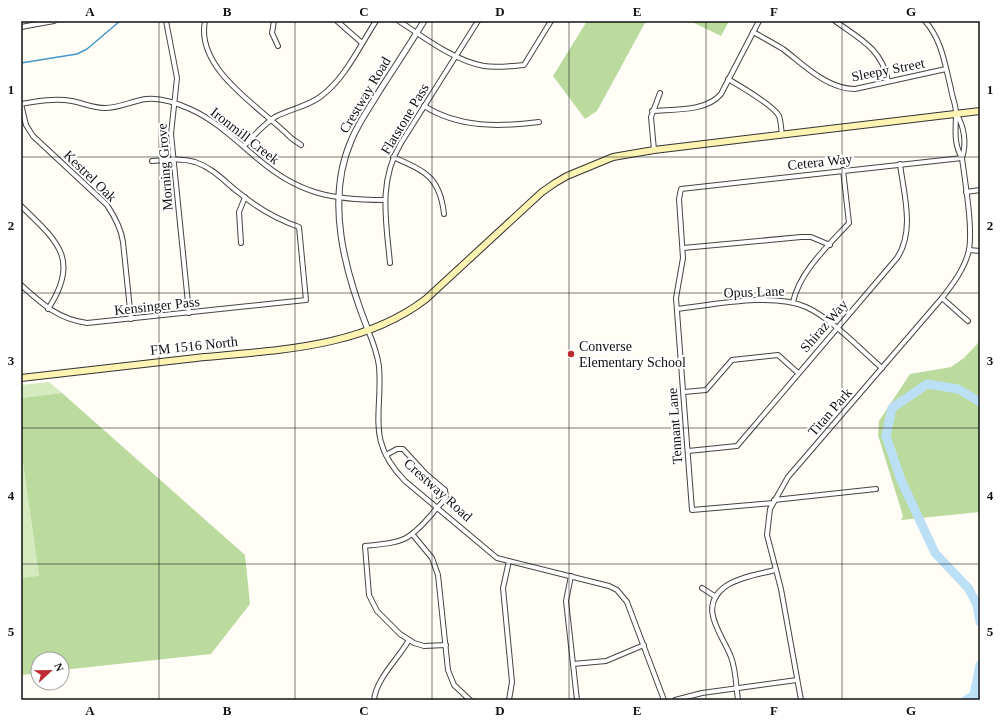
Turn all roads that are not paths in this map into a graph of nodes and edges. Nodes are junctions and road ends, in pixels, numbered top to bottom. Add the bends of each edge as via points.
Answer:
1 (54, 21) edge
2 (166, 21) edge
3 (205, 21) edge
4 (274, 21) edge
5 (337, 21) edge
6 (376, 21) edge
7 (399, 21) edge
8 (424, 21) edge
9 (478, 21) edge
10 (551, 21) edge
11 (759, 21) edge
12 (835, 21) edge
13 (926, 22) edge
14 (21, 27) edge
15 (753, 32) junction
16 (417, 33) junction
17 (362, 43) junction
18 (278, 46) dead end
19 (456, 56) junction
20 (946, 70) junction
21 (728, 79) junction
22 (888, 82) junction
23 (660, 93) dead end
24 (173, 102) junction
25 (21, 104) edge
26 (424, 106) junction
27 (652, 111) junction
28 (980, 111) edge
29 (956, 113) junction
30 (271, 120) junction
31 (539, 122) dead end
32 (782, 135) junction
33 (301, 145) dead end
34 (244, 146) junction
35 (654, 150) junction
36 (393, 157) junction
37 (962, 158) junction
38 (174, 160) junction
39 (152, 161) dead end
40 (900, 164) junction
41 (843, 170) junction
42 (681, 189) joint
43 (980, 190) edge
44 (966, 192) junction
45 (245, 197) junction
46 (339, 198) junction
47 (384, 200) junction
48 (21, 206) edge
49 (444, 214) dead end
50 (241, 243) dead end
51 (830, 245) junction
52 (683, 248) junction
53 (969, 250) junction
54 (980, 251) edge
55 (390, 263) dead end
56 (21, 285) edge
57 (942, 298) junction
58 (793, 302) junction
59 (48, 309) junction
60 (677, 309) junction
61 (189, 313) junction
62 (131, 320) junction
63 (968, 320) dead end
64 (837, 329) junction
65 (368, 330) junction
66 (882, 368) junction
67 (798, 373) junction
68 (21, 378) edge
69 (684, 392) junction
70 (688, 451) junction
71 (386, 455) junction
72 (876, 489) dead end
73 (773, 502) junction
74 (437, 506) junction
75 (413, 535) junction
76 (509, 561) junction
77 (775, 570) junction
78 (571, 576) junction
79 (702, 588) dead end
80 (716, 597) junction
81 (410, 640) junction
82 (446, 645) junction
83 (644, 645) junction
84 (573, 664) junction
85 (797, 680) junction
86 (736, 688) junction
87 (374, 700) edge
88 (470, 700) edge
89 (509, 700) edge
90 (577, 700) edge
91 (664, 700) edge
92 (675, 700) edge
93 (738, 700) edge
94 (801, 700) edge

1 - 14 street
2 - 24 street, Morning Grove via 176,71
3 - 30 street via 206,45 214,63 226,78
4 - 18 street via 272,33
5 - 17 street
6 - 17 street
7 - 16 street
8 - 16 street, Crestway Road
9 - 19 street, Flatstone Pass
10 - 19 street via 524,65 484,66
11 - 15 street
12 - 22 street via 879,55
13 - 20 street via 940,44
15 - 21 street
15 - 22 street, Sleepy Street via 838,87 855,88
16 - 19 street
16 - 46 street, Crestway Road via 354,133 345,159
17 - 30 street via 344,71 325,93 302,107
19 - 26 street, Flatstone Pass
20 - 22 street, Sleepy Street
20 - 29 street
21 - 27 street via 721,94 709,104
21 - 32 street via 750,92 775,112 779,117
23 - 27 street
24 - 25 street, Ironmill Creek via 146,99 103,108 58,99
24 - 34 street, Ironmill Creek via 215,123
24 - 38 street, Morning Grove via 171,126
25 - 62 street, Kestrel Oak via 26,125 32,136 106,205 116,219 123,242
26 - 31 street via 448,117 477,124 508,126
26 - 36 street, Flatstone Pass
27 - 35 street
28 - 29 main road, FM 1516 North
29 - 32 main road, FM 1516 North
29 - 37 street via 956,149
29 - 37 street via 962,123 965,149
30 - 33 street
30 - 34 street
32 - 35 main road, FM 1516 North
34 - 46 street, Ironmill Creek via 288,181 319,194
35 - 65 main road, FM 1516 North via 613,157 555,183 542,192 426,299 403,315
36 - 47 street, Flatstone Pass via 385,183
36 - 49 street via 419,168 430,177 440,192
37 - 40 street, Cetera Way
37 - 44 street, Titan Park
38 - 39 street
38 - 45 street via 192,162 208,168
38 - 61 street, Morning Grove
40 - 41 street, Cetera Way
40 - 64 street, Shiraz Way via 907,224 904,249
41 - 42 street, Cetera Way
41 - 51 street via 849,223
42 - 52 street, Tennant Lane via 679,199
43 - 44 street
44 - 53 street, Titan Park
45 - 50 street via 239,212
45 - 61 street, Kensinger Pass via 277,218 299,227 306,300
46 - 47 street, Ironmill Creek
46 - 65 street, Crestway Road via 347,267
47 - 55 street, Flatstone Pass
48 - 59 street via 54,238 64,261 61,286
51 - 52 street via 811,237 801,237
51 - 58 street via 799,284
52 - 60 street, Tennant Lane via 677,287
53 - 54 street
53 - 57 street, Titan Park via 957,278
56 - 59 street, Kensinger Pass
57 - 63 street
57 - 66 street, Titan Park
58 - 60 street, Opus Lane via 767,300
58 - 64 street, Opus Lane via 811,309
59 - 62 street, Kensinger Pass via 64,318 87,323
60 - 69 street, Tennant Lane
61 - 62 street, Kensinger Pass
64 - 66 street, Opus Lane
64 - 67 street, Shiraz Way
65 - 68 main road, FM 1516 North via 340,339 283,349
65 - 71 street, Crestway Road via 378,360 377,427
66 - 73 street, Titan Park via 788,477
67 - 69 street via 778,355 732,360 706,390
67 - 70 street, Shiraz Way via 737,446
69 - 70 street, Tennant Lane
70 - 73 street, Tennant Lane via 692,510
71 - 74 street, Crestway Road via 401,476
71 - 74 street via 402,449 445,490 446,497
72 - 73 street
73 - 77 street, Titan Park via 767,535
74 - 75 street
74 - 76 street, Crestway Road via 491,554
75 - 81 street via 397,542 365,546 371,601 383,619
75 - 82 street via 432,558 437,569
76 - 78 street, Crestway Road
76 - 89 street via 503,588 512,682
77 - 80 street via 726,586
77 - 85 street, Titan Park via 781,589
78 - 83 street, Crestway Road via 617,590 627,602
78 - 84 street via 566,601
79 - 80 street
80 - 86 street via 712,606 712,619 731,658
81 - 82 street via 424,646
81 - 87 street via 380,680
82 - 88 street via 448,670 452,680
83 - 84 street via 606,661
83 - 91 street, Crestway Road
84 - 90 street
85 - 86 street
85 - 94 street, Titan Park
86 - 92 street via 694,694
86 - 93 street

